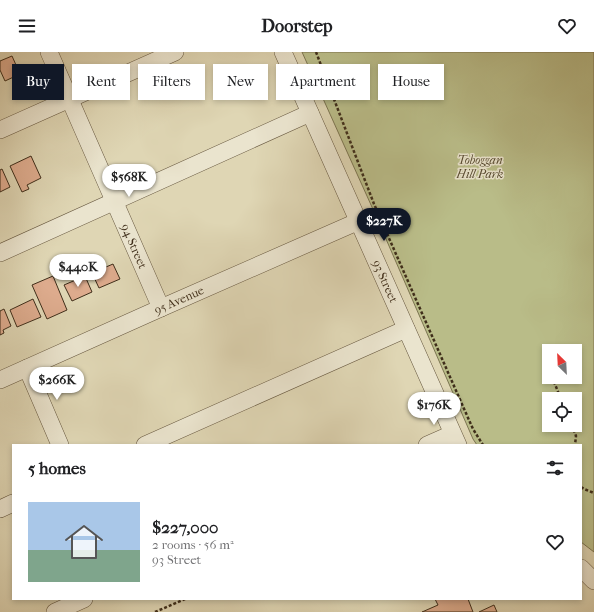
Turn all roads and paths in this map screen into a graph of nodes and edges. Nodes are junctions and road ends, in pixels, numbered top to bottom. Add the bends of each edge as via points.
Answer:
1 (49, 52) edge
2 (175, 52) edge
3 (283, 52) edge
4 (316, 52) edge
5 (70, 99) junction
6 (310, 113) junction
7 (0, 130) edge
8 (115, 202) junction
9 (358, 221) junction
10 (0, 253) edge
11 (161, 308) junction
12 (406, 329) junction
13 (27, 368) junction
14 (0, 380) edge
15 (575, 432) edge
16 (455, 439) edge
17 (60, 444) edge
18 (147, 444) edge
19 (432, 444) edge
20 (482, 444) edge
21 (575, 444) edge
22 (582, 488) edge
23 (594, 493) edge
24 (12, 503) edge
25 (0, 509) edge
26 (582, 569) edge
27 (594, 581) edge
28 (82, 600) edge
29 (183, 600) edge
30 (55, 612) edge
31 (155, 612) edge

1 - 5 street, 94 Street
2 - 5 street
3 - 6 street, 93 Street
4 - 20 path via 374,204 473,430
5 - 7 street
5 - 8 street, 94 Street
6 - 8 street
6 - 9 street, 93 Street
8 - 10 street
8 - 11 street, 94 Street
9 - 11 street, 95 Avenue
9 - 12 street, 93 Street
11 - 13 street, 95 Avenue
12 - 16 street, 93 Street
12 - 18 street
13 - 14 street, 95 Avenue
13 - 17 street
15 - 21 path
16 - 19 street
22 - 23 path
24 - 25 street
26 - 27 street
28 - 30 street
29 - 31 path

